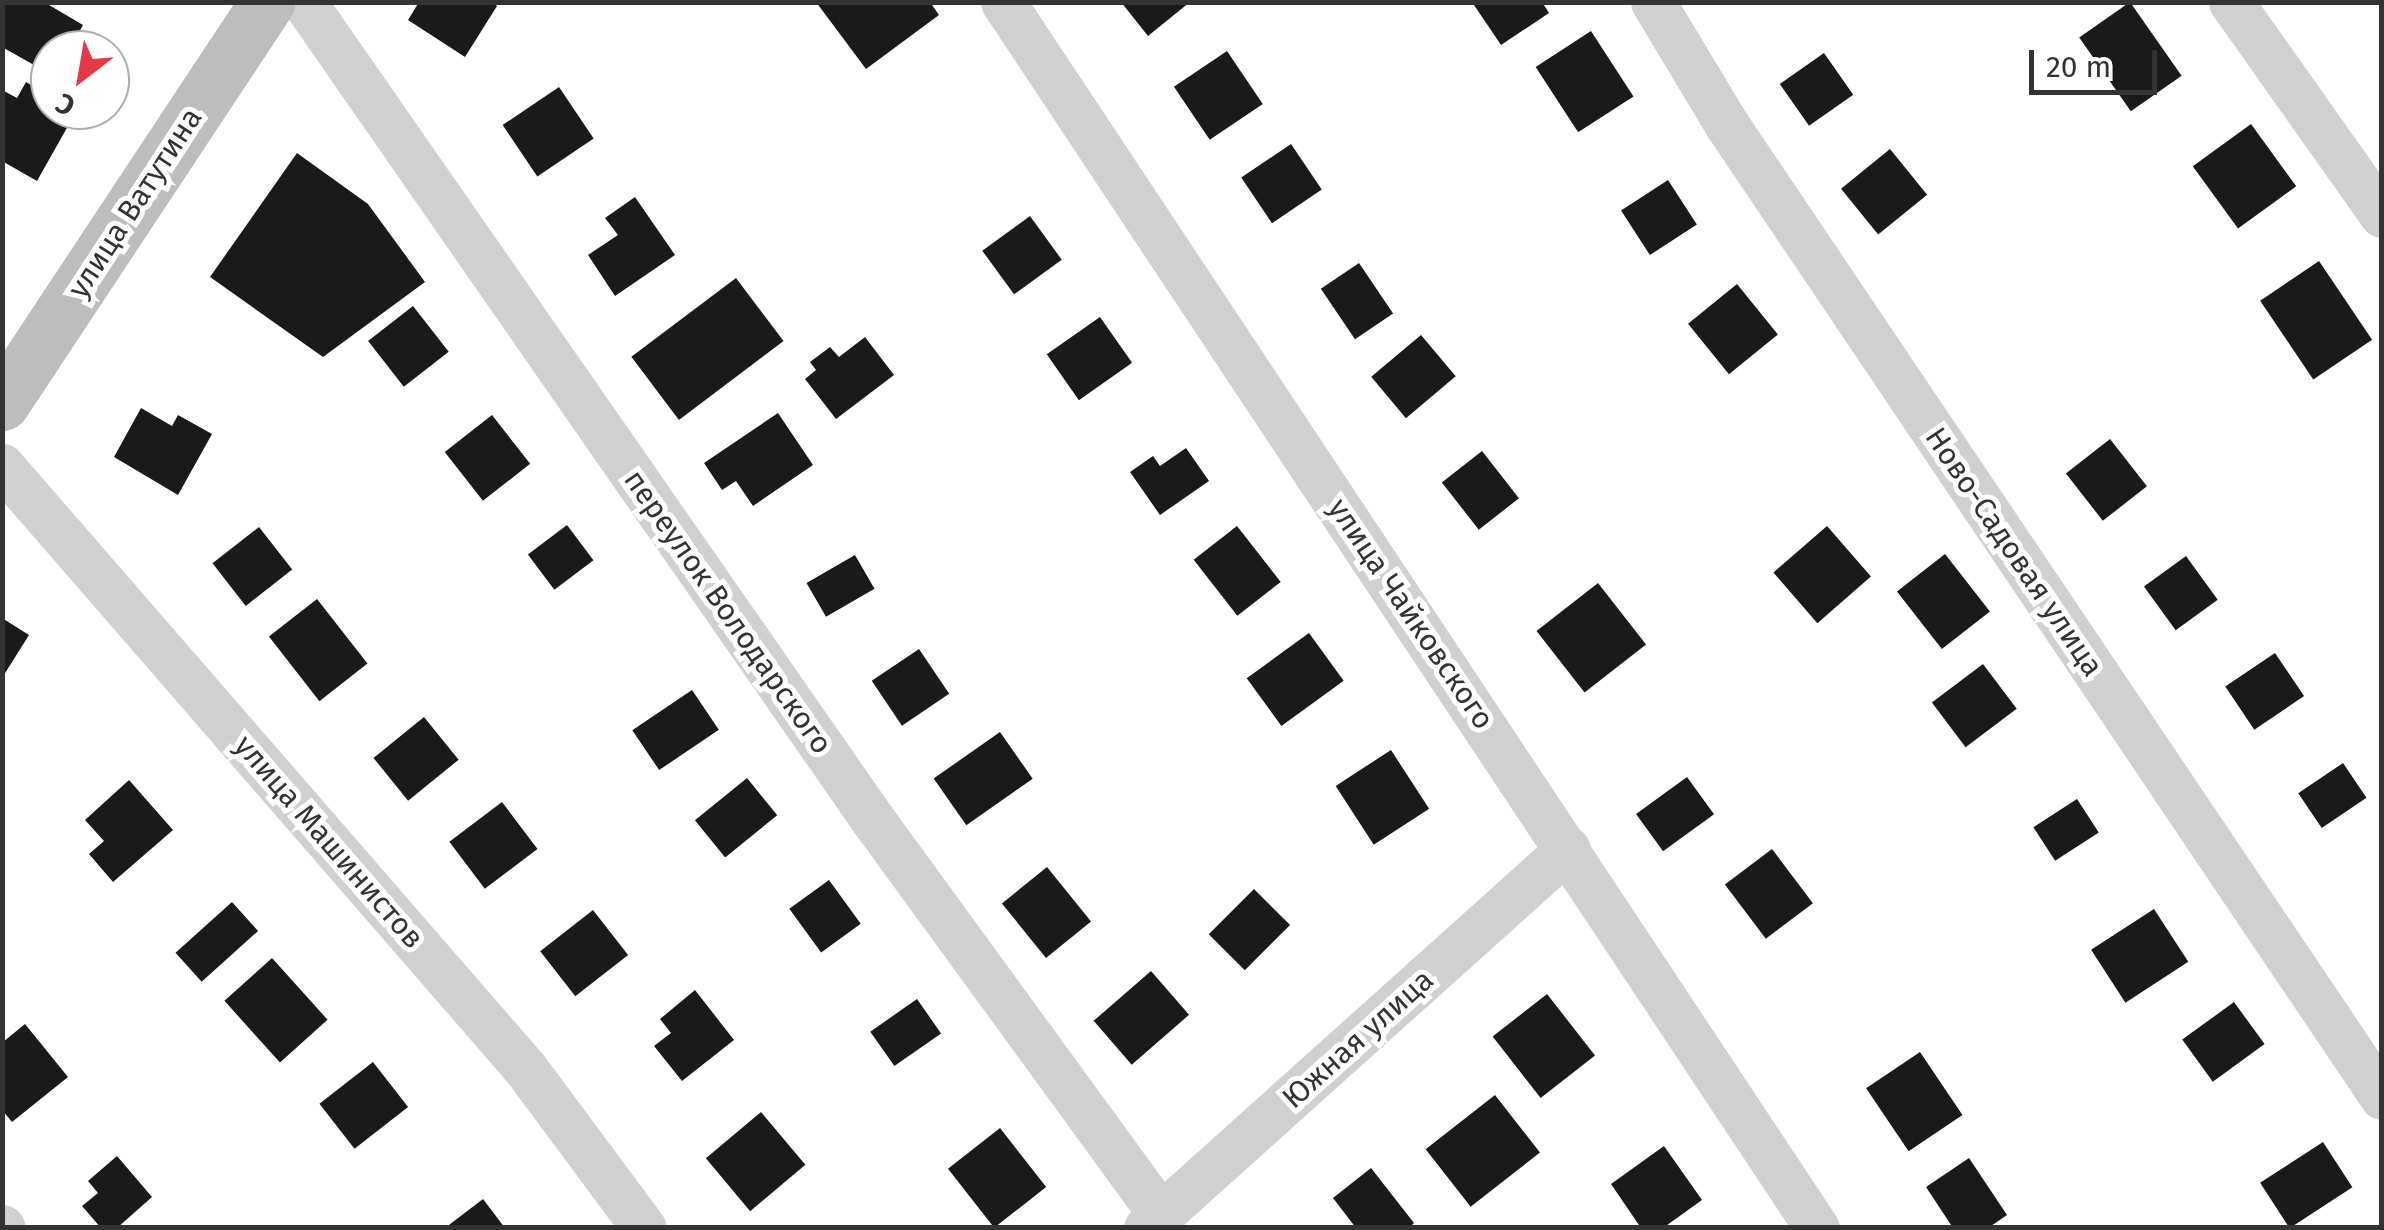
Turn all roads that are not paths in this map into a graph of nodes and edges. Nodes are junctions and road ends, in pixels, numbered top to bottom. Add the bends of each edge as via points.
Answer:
1 (268, 2) edge
2 (304, 2) edge
3 (1004, 2) edge
4 (1653, 2) edge
5 (2231, 2) edge
6 (2382, 215) edge
7 (2, 403) edge
8 (2, 466) edge
9 (1568, 849) junction
10 (2382, 1097) edge
11 (1154, 1222) edge
12 (644, 1228) edge
13 (1817, 1228) edge

1 - 7 main road, улица Ватутина
2 - 11 street, переулок Володарского
3 - 9 street, улица Чайковского
4 - 10 street, Ново-Садовая улица via 1727,125
5 - 6 street
8 - 12 street, улица Машинистов via 525,1068
9 - 11 street, Южная улица
9 - 13 street, улица Чайковского

